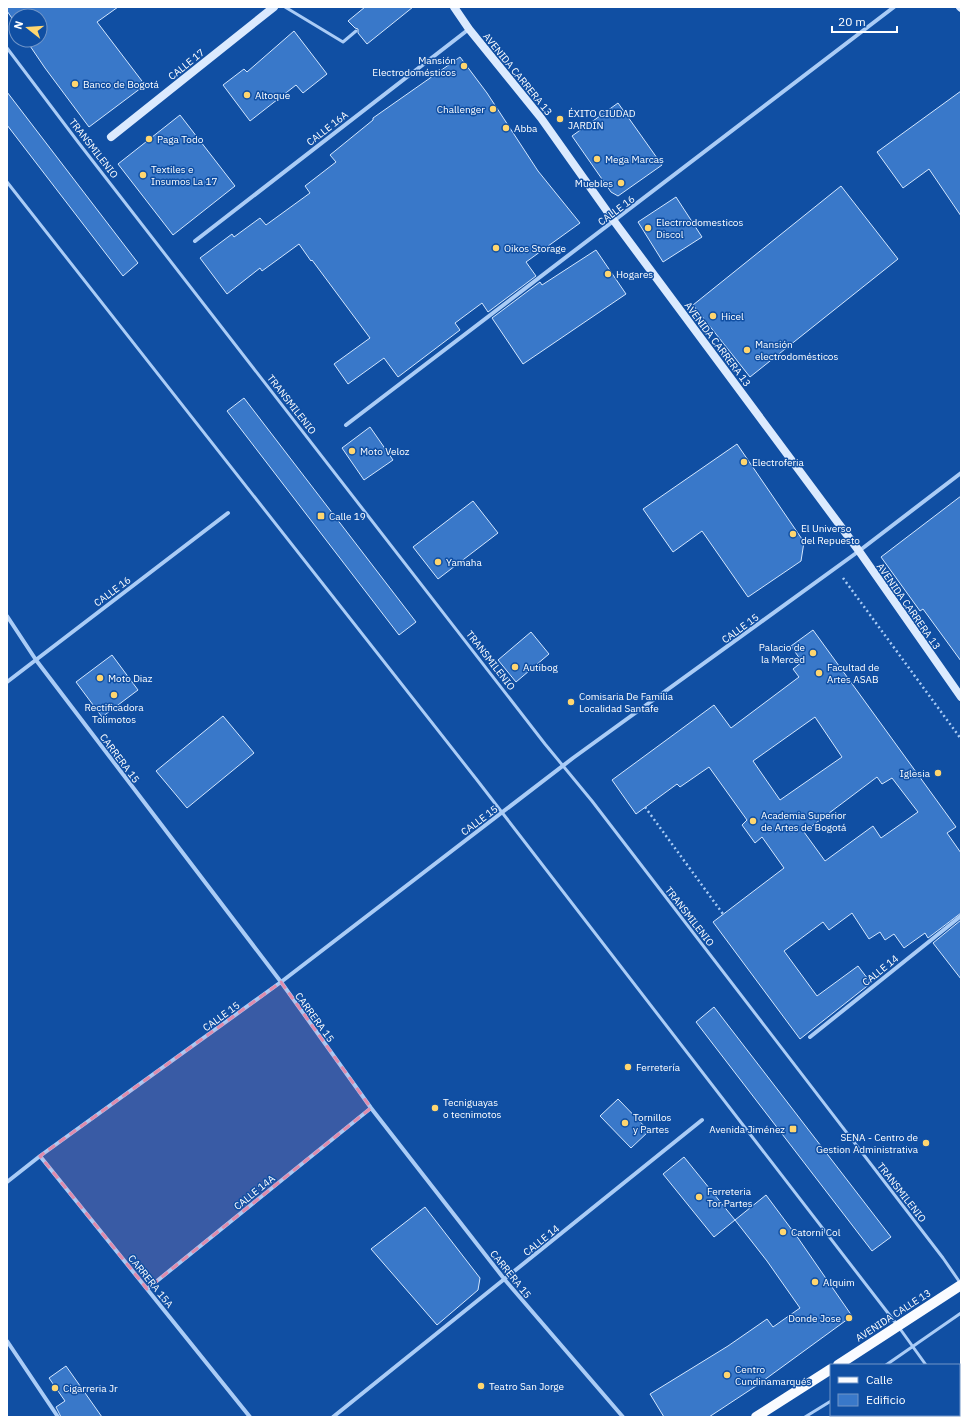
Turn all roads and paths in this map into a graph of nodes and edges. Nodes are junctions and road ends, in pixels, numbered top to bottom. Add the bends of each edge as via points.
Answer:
1 (274, 7) edge
2 (285, 7) edge
3 (454, 7) edge
4 (894, 7) edge
5 (469, 29) junction
6 (356, 31) dead end
7 (7, 48) edge
8 (111, 137) dead end
9 (7, 182) edge
10 (614, 221) junction
11 (195, 241) dead end
12 (346, 425) dead end
13 (961, 473) edge
14 (228, 513) dead end
15 (859, 552) junction
16 (836, 568) junction
17 (7, 616) edge
18 (36, 660) junction
19 (7, 682) edge
20 (961, 697) edge
21 (961, 739) edge
22 (563, 766) junction
23 (646, 807) dead end
24 (502, 812) junction
25 (723, 914) dead end
26 (961, 916) edge
27 (281, 982) junction
28 (810, 1037) dead end
29 (371, 1108) junction
30 (702, 1120) dead end
31 (40, 1156) junction
32 (7, 1182) edge
33 (505, 1280) junction
34 (961, 1284) edge
35 (147, 1289) junction
36 (961, 1313) edge
37 (898, 1326) junction
38 (7, 1341) edge
39 (913, 1346) junction
40 (840, 1364) edge
41 (887, 1364) edge
42 (925, 1364) edge
43 (830, 1370) edge
44 (830, 1402) edge
45 (58, 1417) edge
46 (250, 1417) edge
47 (333, 1417) edge
48 (623, 1417) edge
49 (756, 1417) edge
50 (806, 1417) edge

1 - 8 street, CALLE 17
2 - 6 lane via 343,42
3 - 5 street, AVENIDA CARRERA 13
4 - 10 street, CALLE 16
5 - 10 street, AVENIDA CARRERA 13 via 541,118
5 - 11 street, CALLE 16A
7 - 22 lane, TRANSMILENIO
9 - 24 lane
10 - 12 street, CALLE 16
10 - 15 street, AVENIDA CARRERA 13
13 - 15 street, CALLE 15
14 - 18 street, CALLE 16
15 - 16 street, CALLE 15
15 - 20 street, AVENIDA CARRERA 13
16 - 21 path
16 - 22 street, CALLE 15
17 - 18 street, CARRERA 15
18 - 19 street, CALLE 16
18 - 27 street, CARRERA 15
22 - 24 street, CALLE 15
22 - 34 lane, TRANSMILENIO
23 - 25 path
24 - 27 street, CALLE 15
24 - 37 lane
26 - 28 street, CALLE 14
27 - 29 street, CARRERA 15
27 - 31 street, CALLE 15
29 - 33 street, CARRERA 15
29 - 35 street, CALLE 14A
30 - 33 street, CALLE 14
31 - 32 street, CALLE 15
31 - 35 street, CARRERA 15A
33 - 47 street, CALLE 14
33 - 48 street, CARRERA 15
34 - 37 main road, AVENIDA CALLE 13
35 - 46 street, CARRERA 15A
36 - 39 lane
37 - 39 lane
37 - 40 main road, AVENIDA CALLE 13
38 - 45 street
39 - 41 lane
39 - 42 lane
43 - 49 main road
44 - 50 lane

